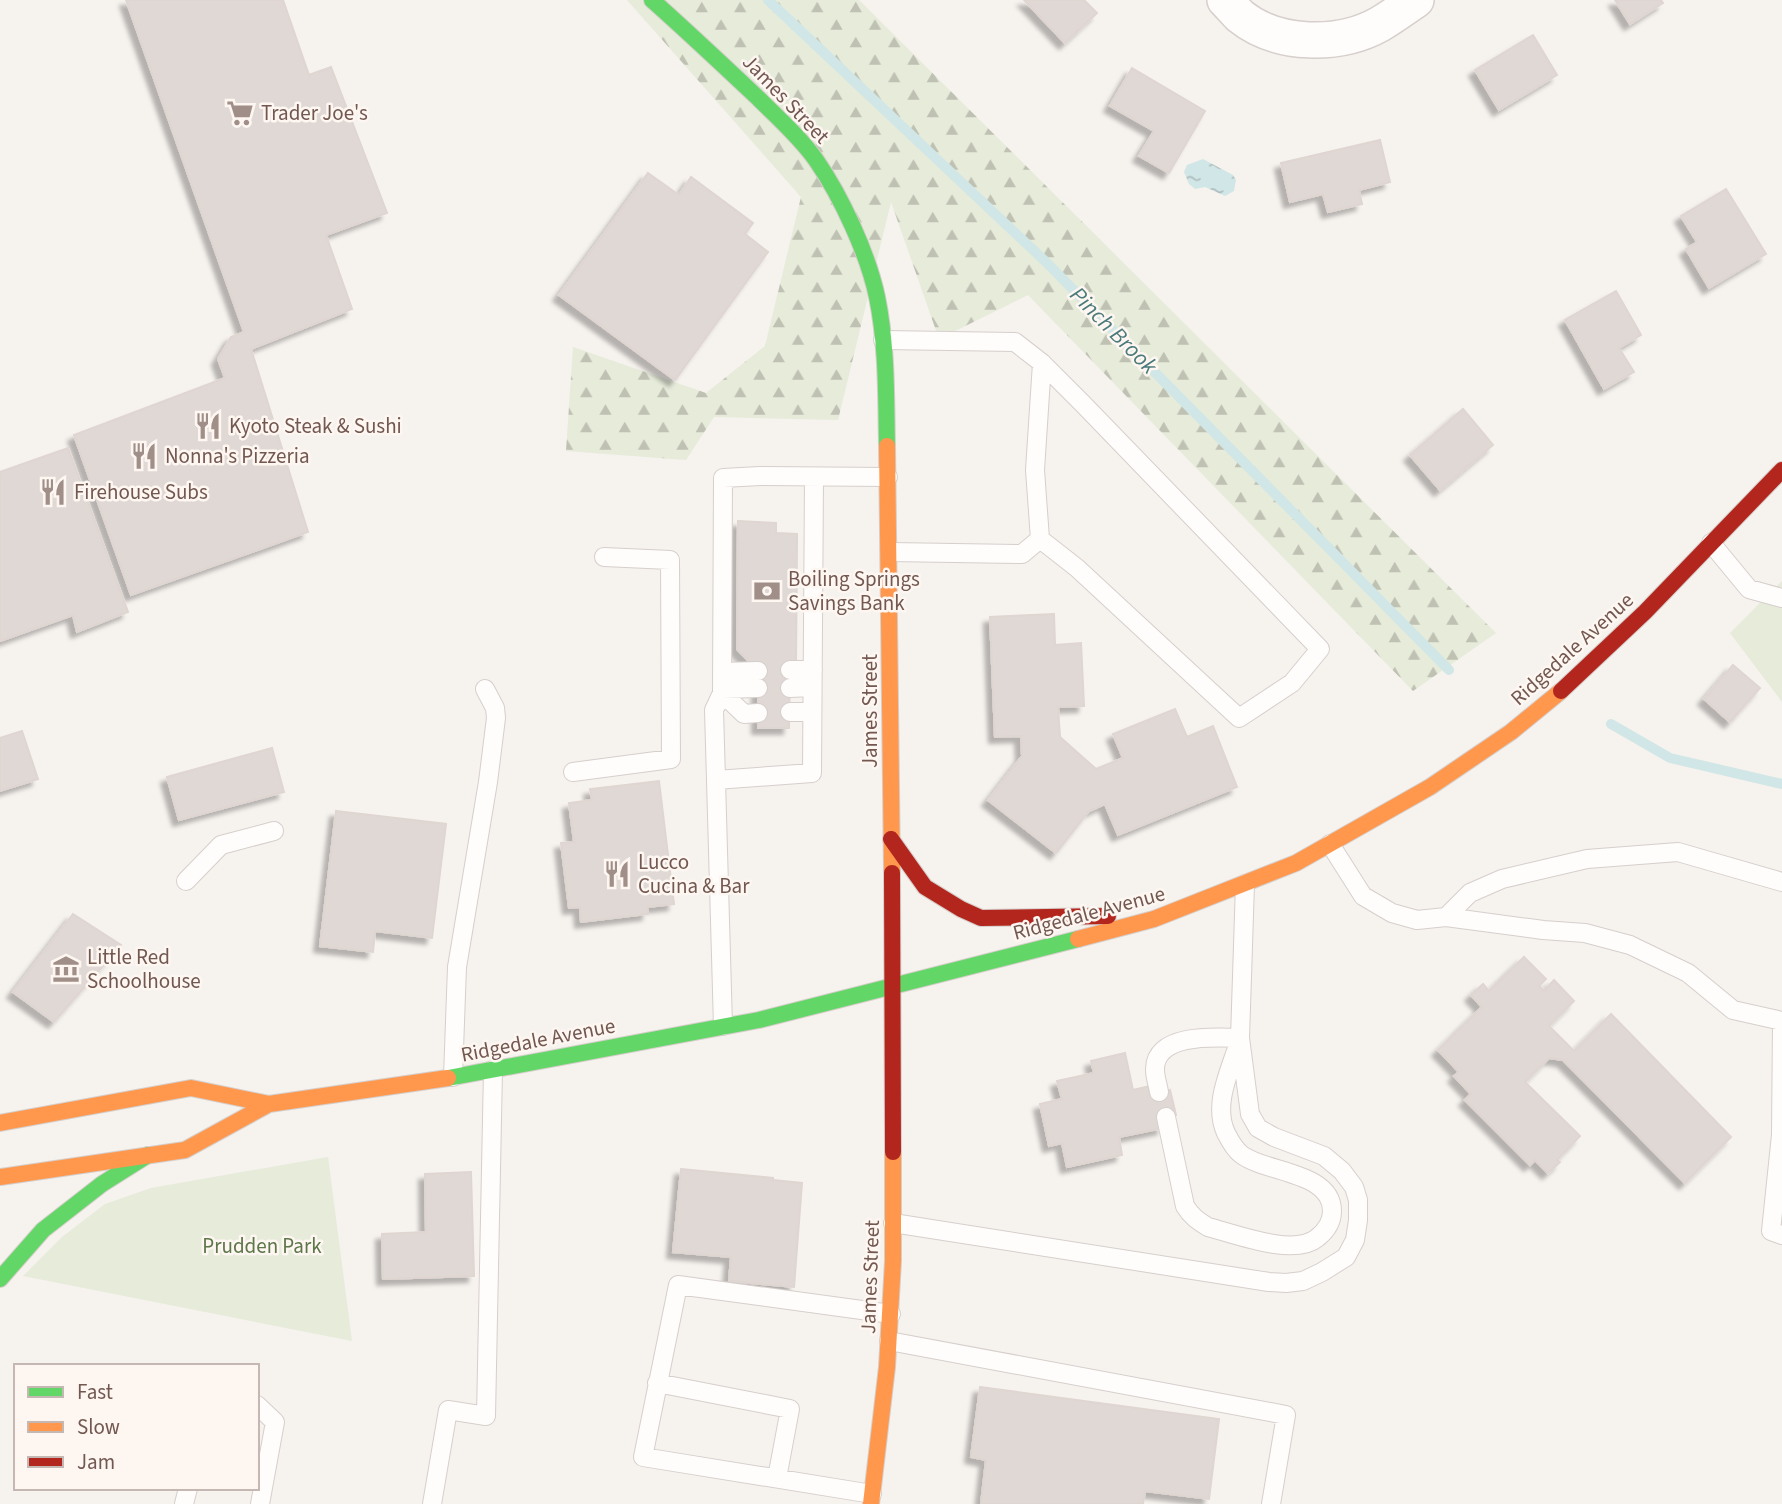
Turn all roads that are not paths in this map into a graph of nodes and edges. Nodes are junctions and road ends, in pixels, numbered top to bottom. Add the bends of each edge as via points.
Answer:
1 (652, 0) edge
2 (1225, 0) edge
3 (1416, 0) edge
4 (883, 340) junction
5 (1042, 363) junction
6 (1782, 470) edge
7 (814, 477) junction
8 (888, 477) junction
9 (1040, 539) junction
10 (1711, 543) junction
11 (890, 552) junction
12 (604, 557) dead end
13 (1782, 598) edge
14 (813, 678) junction
15 (790, 679) dead end
16 (758, 680) dead end
17 (722, 685) junction
18 (485, 689) dead end
19 (790, 712) dead end
20 (812, 712) junction
21 (758, 713) dead end
22 (573, 772) dead end
23 (716, 780) junction
24 (274, 831) dead end
25 (891, 839) junction
26 (1330, 844) junction
27 (186, 881) dead end
28 (1782, 882) edge
29 (1245, 884) junction
30 (1166, 915) junction
31 (1446, 917) junction
32 (892, 986) junction
33 (1782, 1021) edge
34 (723, 1026) junction
35 (1240, 1038) junction
36 (494, 1070) junction
37 (453, 1077) junction
38 (1159, 1092) dead end
39 (269, 1104) junction
40 (1167, 1117) dead end
41 (0, 1123) edge
42 (148, 1155) junction
43 (0, 1177) edge
44 (893, 1223) junction
45 (1782, 1235) edge
46 (0, 1279) edge
47 (891, 1314) junction
48 (889, 1341) junction
49 (657, 1383) junction
50 (259, 1407) edge
51 (777, 1478) junction
52 (872, 1499) edge
53 (260, 1504) edge
54 (432, 1504) edge
55 (1270, 1504) edge

1 - 4 main road, James Street via 792,131 816,160 844,208 868,267
2 - 3 street via 1260,28 1290,38 1320,40 1350,36 1378,25
4 - 5 lane via 1015,342
4 - 8 main road, James Street
5 - 9 lane via 1035,470
5 - 9 lane via 1320,649 1292,683 1239,718
6 - 10 main road, Ridgedale Avenue
7 - 8 lane
7 - 14 lane
7 - 17 lane via 723,478
8 - 11 main road, James Street
9 - 11 lane via 1022,554
10 - 13 lane via 1749,589
10 - 26 main road, Ridgedale Avenue via 1576,678 1511,732 1430,787
11 - 25 main road, James Street
12 - 22 lane via 670,560 671,759
14 - 15 lane
14 - 20 lane
16 - 17 lane
17 - 21 lane via 744,714
17 - 23 lane via 715,709
18 - 37 lane via 496,718 457,967
19 - 20 lane
20 - 23 lane via 812,773
23 - 34 lane
24 - 27 lane via 220,845
25 - 30 main road via 925,887 981,918
25 - 32 main road, James Street
26 - 29 main road, Ridgedale Avenue
26 - 31 lane via 1363,895 1392,913 1417,920
28 - 31 lane via 1678,852 1587,859 1502,879 1470,893
29 - 30 main road, Ridgedale Avenue
29 - 35 lane
30 - 32 main road, Ridgedale Avenue
31 - 33 lane via 1585,933 1630,945 1688,973 1732,1010
32 - 34 main road, Ridgedale Avenue
32 - 44 main road, James Street
33 - 45 lane via 1781,1135 1770,1231
34 - 36 main road, Ridgedale Avenue
35 - 38 lane via 1206,1037 1165,1048 1156,1061
35 - 40 lane via 1221,1103 1225,1132 1244,1156 1319,1186 1331,1199 1332,1213 1325,1231 1315,1240 1284,1246 1198,1221 1185,1206
35 - 44 lane via 1250,1114 1258,1128 1324,1156 1354,1187 1358,1200 1355,1241 1346,1257 1322,1272 1303,1281 1269,1282
36 - 37 main road, Ridgedale Avenue
36 - 54 lane via 486,1416 448,1410
37 - 39 main road, Ridgedale Avenue
39 - 41 main road, Ridgedale Avenue via 191,1088
39 - 42 main road, Ridgedale Avenue via 185,1150
42 - 43 main road, Ridgedale Avenue
42 - 46 main road via 43,1230
44 - 47 main road, James Street
47 - 48 main road, James Street
47 - 49 lane via 678,1285
48 - 52 main road, James Street
48 - 55 lane via 1286,1415
49 - 51 lane via 790,1409
49 - 51 lane via 643,1457
50 - 53 lane via 275,1422
51 - 52 lane

